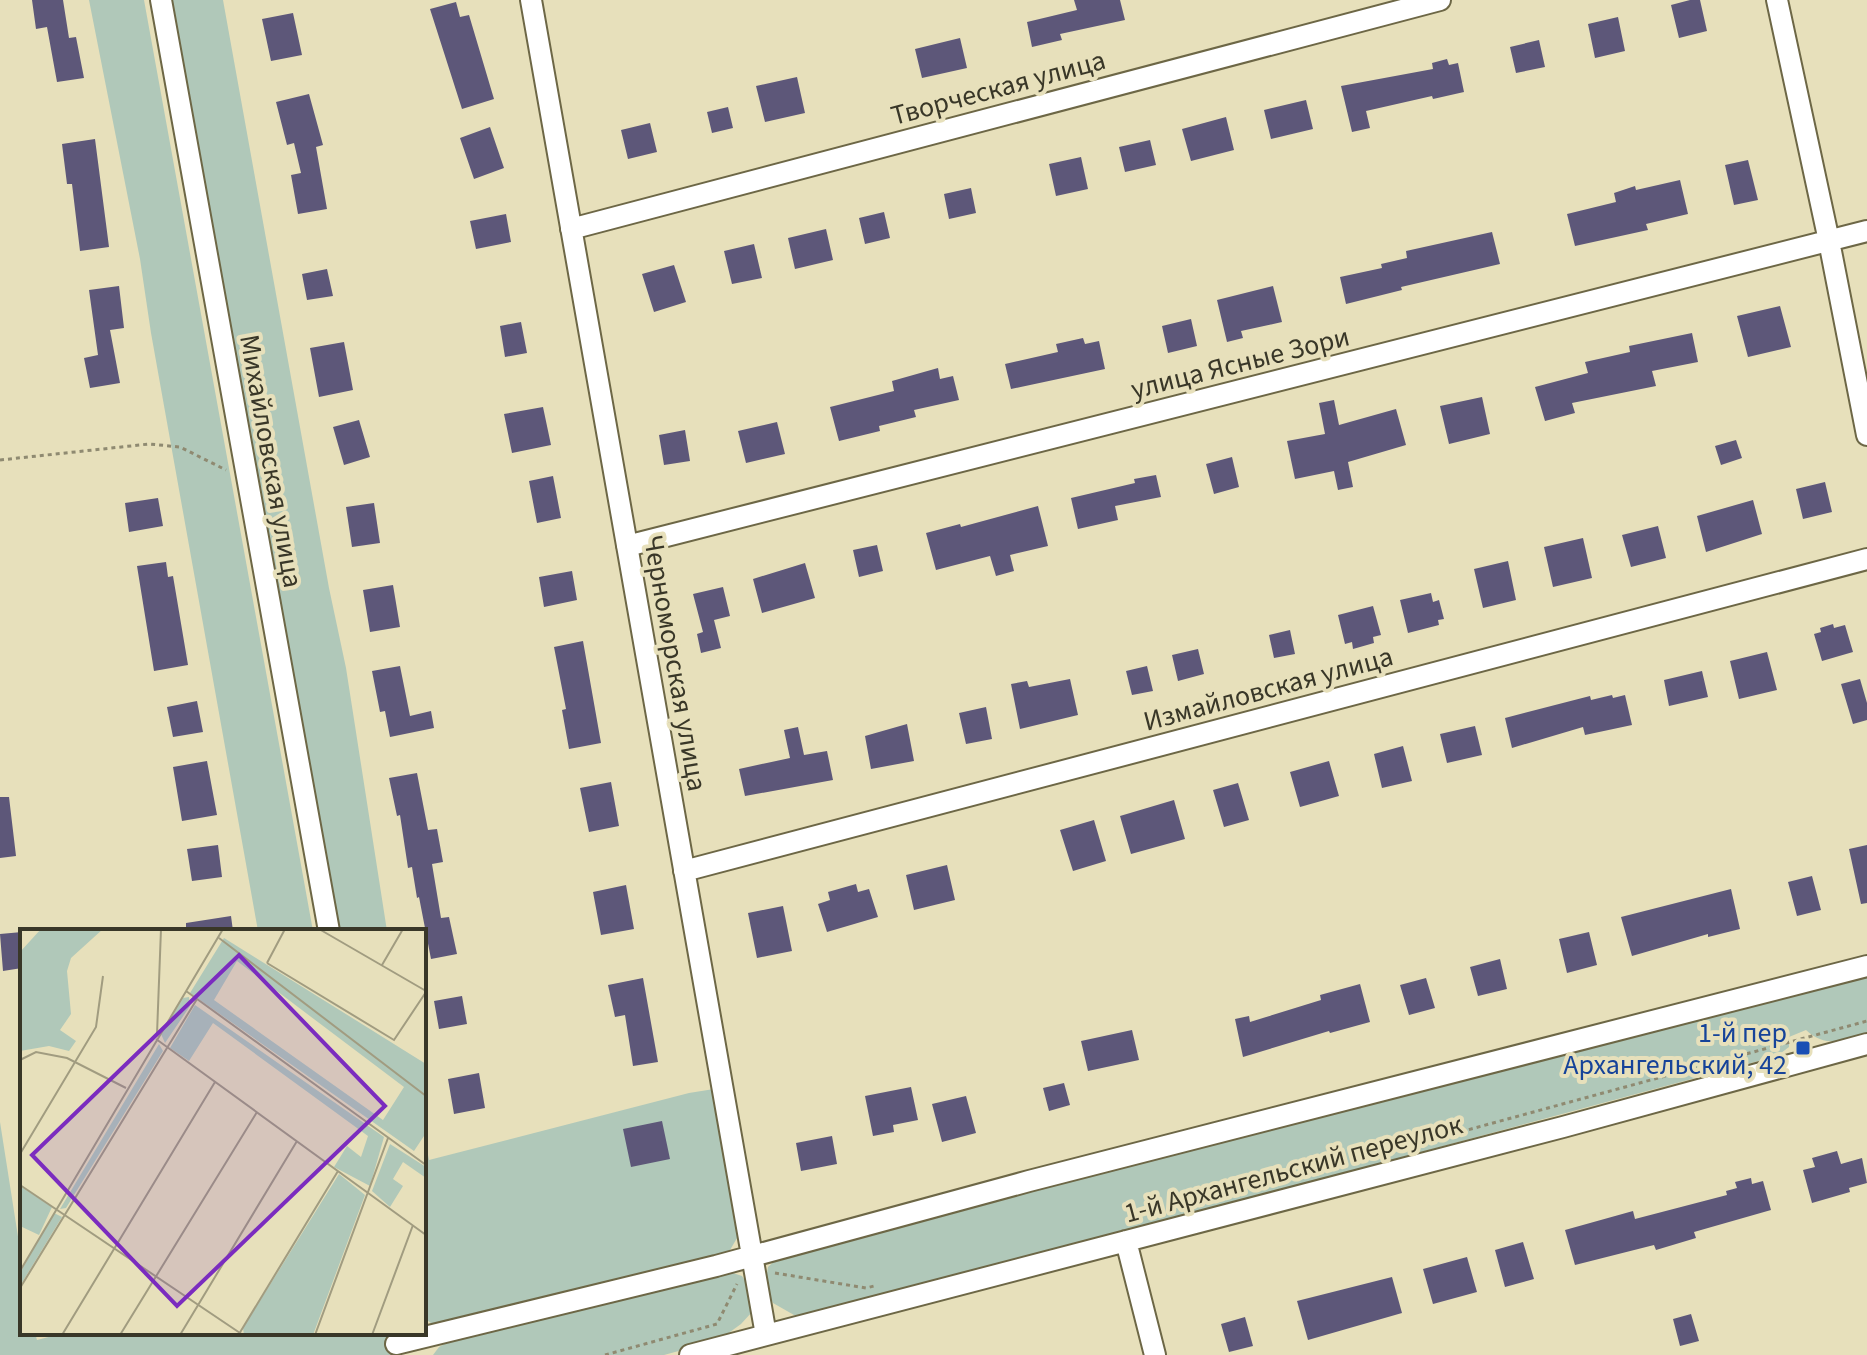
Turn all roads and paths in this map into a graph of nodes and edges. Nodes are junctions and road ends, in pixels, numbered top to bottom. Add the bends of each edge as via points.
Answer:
1 (161, 0) edge
2 (531, 0) edge
3 (1440, 0) edge
4 (1777, 0) edge
5 (571, 229) junction
6 (1867, 231) edge
7 (1829, 241) junction
8 (1867, 435) edge
9 (0, 460) edge
10 (249, 487) junction
11 (627, 546) junction
12 (1867, 559) edge
13 (684, 871) junction
14 (329, 929) edge
15 (1867, 966) edge
16 (1867, 1021) edge
17 (1867, 1044) edge
18 (1424, 1142) dead end
19 (1126, 1241) junction
20 (752, 1256) junction
21 (764, 1276) dead end
22 (737, 1284) dead end
23 (881, 1284) dead end
24 (766, 1335) junction
25 (396, 1344) edge
26 (605, 1355) edge
27 (690, 1355) edge
28 (739, 1355) edge
29 (1155, 1355) edge

1 - 10 street, Михайловская улица
2 - 5 street, Черноморская улица
3 - 5 street, Творческая улица
4 - 7 street
5 - 11 street, Черноморская улица
6 - 7 street, улица Ясные Зори
7 - 8 street
7 - 11 street, улица Ясные Зори
9 - 10 path via 149,444 180,447
10 - 14 street, Михайловская улица
11 - 13 street, Черноморская улица
12 - 13 street, Измайловская улица
13 - 20 street, Черноморская улица
15 - 20 street
16 - 18 path
17 - 19 street, 1-й Архангельский переулок
19 - 24 street, 1-й Архангельский переулок
19 - 29 street
20 - 24 street, Черноморская улица
20 - 25 street
21 - 23 path via 778,1273 866,1288
22 - 26 path via 717,1324
24 - 27 street
24 - 28 street, 1-й Архангельский переулок

